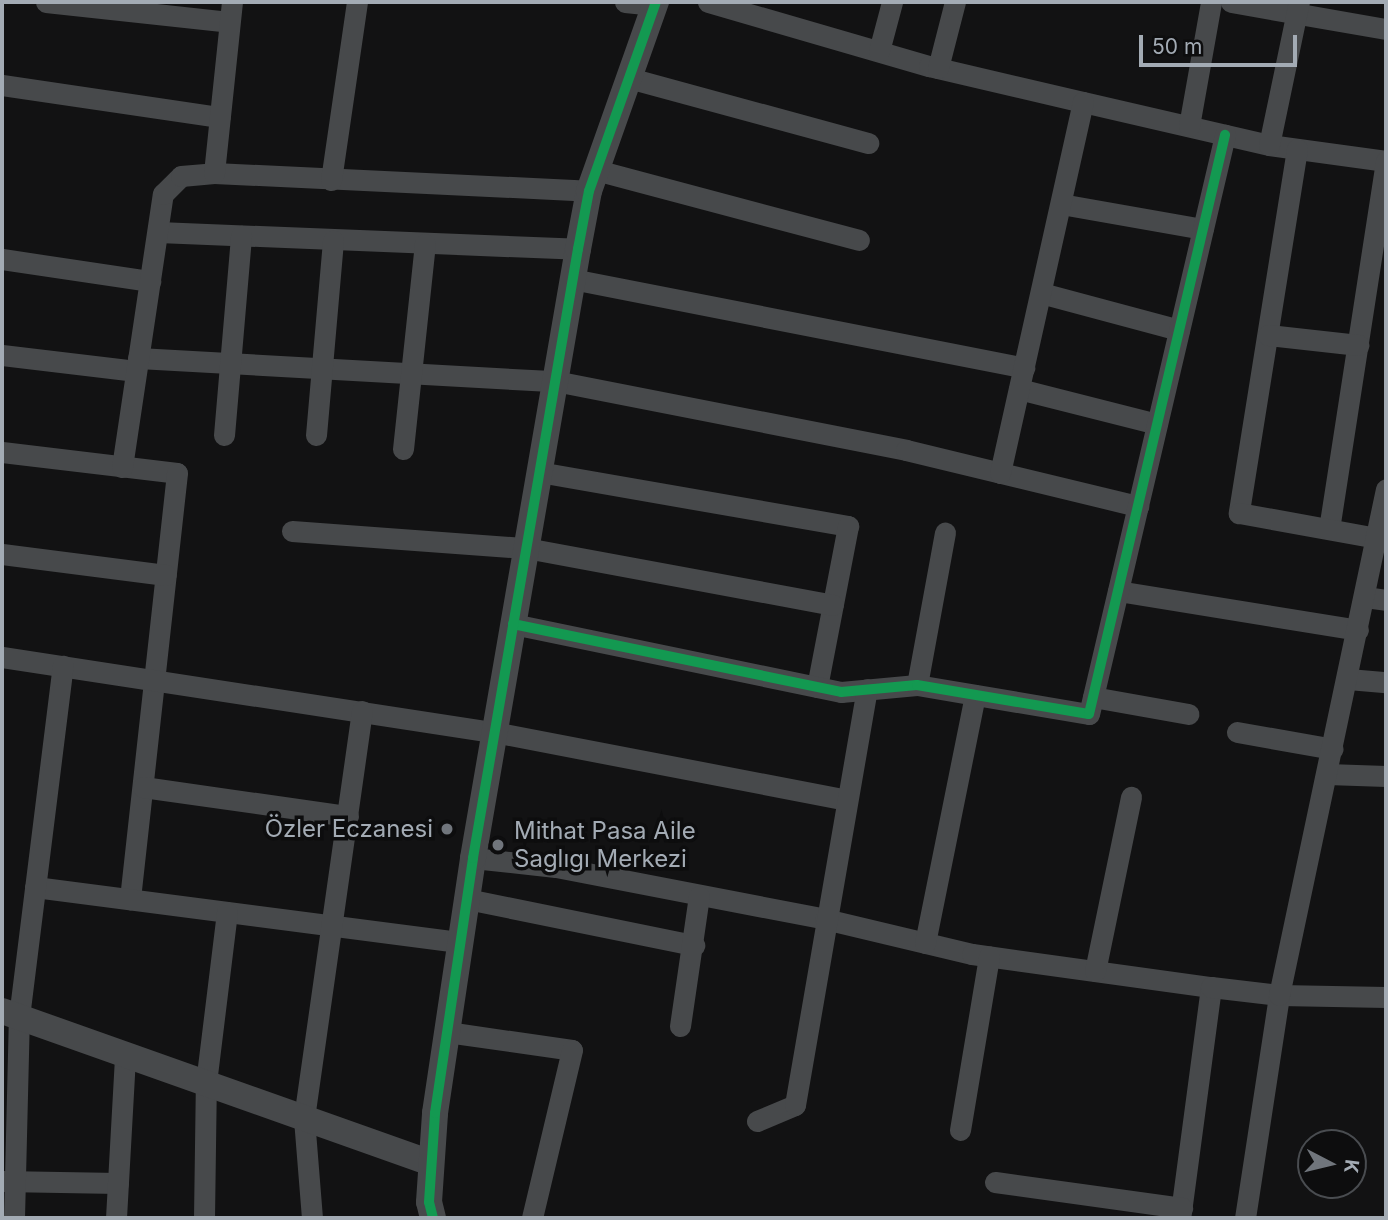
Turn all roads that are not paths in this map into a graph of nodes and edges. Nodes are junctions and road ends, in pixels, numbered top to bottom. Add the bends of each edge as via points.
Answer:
1 (46, 2) edge
2 (357, 2) edge
3 (625, 2) edge
4 (708, 2) edge
5 (892, 2) edge
6 (955, 2) edge
7 (1211, 2) edge
8 (1231, 2) edge
9 (655, 3) edge
10 (1298, 8) edge
11 (230, 12) edge
12 (1386, 29) edge
13 (879, 51) junction
14 (939, 68) junction
15 (629, 78) junction
16 (2, 85) edge
17 (1083, 102) junction
18 (220, 117) junction
19 (1189, 126) junction
20 (1225, 135) junction
21 (868, 143) dead end
22 (1269, 145) junction
23 (1297, 149) junction
24 (214, 173) junction
25 (331, 180) junction
26 (593, 181) junction
27 (1061, 204) junction
28 (1203, 229) junction
29 (158, 232) junction
30 (241, 236) junction
31 (859, 240) dead end
32 (333, 241) junction
33 (425, 244) junction
34 (578, 249) junction
35 (2, 259) edge
36 (572, 279) junction
37 (150, 281) junction
38 (1041, 293) junction
39 (1179, 330) junction
40 (1268, 335) junction
41 (1358, 345) junction
42 (2, 355) edge
43 (232, 362) junction
44 (137, 365) junction
45 (326, 365) junction
46 (413, 371) junction
47 (1021, 379) junction
48 (555, 381) junction
49 (1157, 424) junction
50 (224, 435) dead end
51 (316, 435) dead end
52 (403, 449) dead end
53 (2, 452) edge
54 (121, 467) junction
55 (539, 472) junction
56 (1000, 473) junction
57 (1385, 498) edge
58 (1138, 506) junction
59 (1329, 529) junction
60 (292, 531) dead end
61 (945, 533) dead end
62 (1377, 538) junction
63 (526, 548) junction
64 (2, 554) edge
65 (166, 575) junction
66 (1118, 591) junction
67 (1365, 597) junction
68 (1386, 600) edge
69 (833, 605) junction
70 (513, 624) junction
71 (1358, 631) junction
72 (2, 657) edge
73 (63, 666) junction
74 (155, 679) junction
75 (1348, 679) junction
76 (1386, 682) edge
77 (917, 685) junction
78 (817, 687) junction
79 (867, 689) junction
80 (975, 695) junction
81 (1093, 697) junction
82 (362, 711) junction
83 (1188, 714) dead end
84 (494, 732) junction
85 (1237, 732) dead end
86 (1333, 749) junction
87 (1327, 774) junction
88 (1386, 776) edge
89 (143, 787) junction
90 (1131, 797) dead end
91 (847, 800) junction
92 (348, 816) junction
93 (472, 858) junction
94 (35, 887) junction
95 (699, 896) junction
96 (130, 899) junction
97 (467, 899) junction
98 (227, 912) junction
99 (825, 919) junction
100 (332, 925) junction
101 (460, 942) junction
102 (925, 943) junction
103 (694, 944) junction
104 (989, 956) junction
105 (1095, 971) junction
106 (1211, 988) junction
107 (1279, 995) junction
108 (1386, 997) edge
109 (10, 1014) edge
110 (680, 1026) dead end
111 (447, 1032) junction
112 (125, 1055) junction
113 (206, 1083) junction
114 (304, 1118) junction
115 (757, 1121) dead end
116 (960, 1130) dead end
117 (431, 1163) junction
118 (8, 1182) edge
119 (995, 1182) dead end
120 (118, 1184) junction
121 (1181, 1213) edge
122 (14, 1218) edge
123 (116, 1218) edge
124 (204, 1218) edge
125 (312, 1218) edge
126 (433, 1218) edge
127 (531, 1218) edge
128 (1245, 1218) edge

1 - 11 street
2 - 25 street
3 - 9 street
4 - 13 street
5 - 13 street
6 - 14 street
7 - 19 street
8 - 10 street
9 - 15 street
10 - 12 street
10 - 22 street
11 - 18 street
13 - 14 street
14 - 17 street
15 - 21 street
15 - 26 street
16 - 18 street
17 - 19 street
17 - 27 street
18 - 24 street
19 - 20 street
20 - 22 street
20 - 28 street
22 - 23 street
23 - 40 street
23 - 41 street via 1386,161
24 - 25 street
24 - 29 street via 181,176 163,194
25 - 26 street
26 - 31 street
26 - 34 street
27 - 28 street
27 - 38 street
28 - 39 street
29 - 30 street
29 - 37 street
30 - 32 street
30 - 43 street
32 - 33 street
32 - 45 street
33 - 34 street
33 - 46 street
34 - 36 street
35 - 37 street
36 - 47 street
36 - 48 street
37 - 44 street
38 - 39 street
38 - 47 street
39 - 49 street
40 - 41 street
40 - 59 street via 1239,513
41 - 59 street
42 - 44 street
43 - 44 street
43 - 45 street
43 - 50 street
44 - 54 street
45 - 46 street
45 - 51 street
46 - 48 street
46 - 52 street
47 - 49 street
47 - 56 street
48 - 55 street
48 - 56 street
49 - 58 street
53 - 54 street
54 - 65 street via 177,473
55 - 63 street
55 - 69 street via 848,526
56 - 58 street
57 - 62 street
58 - 66 street
59 - 62 street
60 - 63 street
61 - 77 street
62 - 67 street
63 - 69 street
63 - 70 street
64 - 65 street
65 - 74 street
66 - 71 street
66 - 81 street
67 - 68 street
67 - 71 street
69 - 78 street
70 - 78 street
70 - 84 street
71 - 75 street
72 - 73 street
73 - 74 street
73 - 94 street
74 - 82 street
74 - 89 street
75 - 76 street
75 - 86 street
77 - 79 street
77 - 80 street
78 - 79 street via 841,692
79 - 91 street
80 - 81 street via 1089,714
80 - 102 street
81 - 83 street
82 - 84 street
82 - 92 street
84 - 91 street
84 - 93 street
85 - 86 street
86 - 87 street
87 - 88 street
87 - 107 street
89 - 92 street
89 - 96 street
90 - 105 street
91 - 99 street
92 - 100 street
93 - 95 street via 556,867
93 - 97 street
94 - 96 street
94 - 109 street
95 - 99 street
95 - 103 street
96 - 98 street
97 - 101 street
97 - 103 street
98 - 100 street
98 - 113 street
99 - 102 street
99 - 115 street via 795,1105
100 - 101 street
100 - 114 street
101 - 111 street
102 - 104 street
103 - 110 street
104 - 105 street
104 - 116 street
105 - 106 street
106 - 107 street
106 - 121 street
107 - 108 street
107 - 128 street
109 - 112 street
109 - 118 street
111 - 117 street
111 - 127 street via 572,1050
112 - 113 street
112 - 120 street
113 - 114 street
113 - 124 street
114 - 117 street
114 - 125 street
117 - 126 street
118 - 120 street
118 - 122 street
119 - 121 street
120 - 123 street

